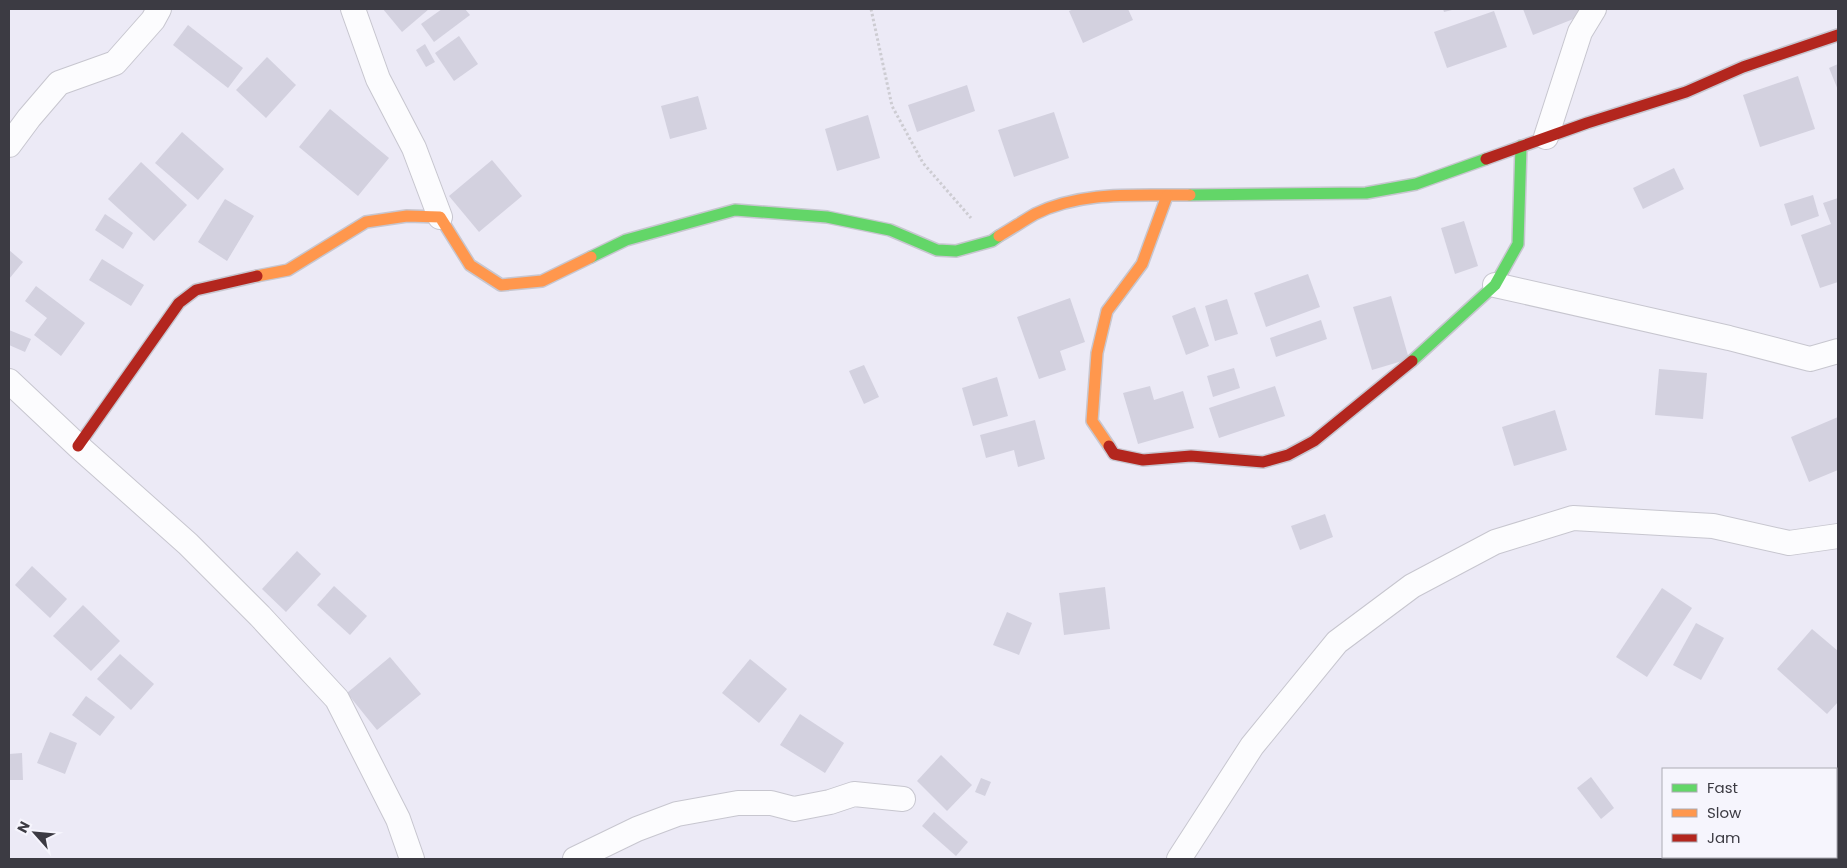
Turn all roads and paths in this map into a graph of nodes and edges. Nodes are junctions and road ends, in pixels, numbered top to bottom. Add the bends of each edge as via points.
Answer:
1 (159, 9) edge
2 (871, 9) edge
3 (1594, 9) edge
4 (358, 12) edge
5 (1838, 35) edge
6 (1546, 137) junction
7 (9, 145) edge
8 (1521, 146) junction
9 (1167, 196) junction
10 (440, 217) junction
11 (992, 241) junction
12 (1495, 286) junction
13 (1838, 351) edge
14 (9, 381) edge
15 (78, 446) junction
16 (1838, 536) edge
17 (903, 799) dead end
18 (412, 859) edge
19 (575, 859) edge
20 (1179, 859) edge

1 - 7 street via 115,63 59,83
2 - 11 path via 892,106 923,163
3 - 6 street via 1580,32
4 - 10 street via 378,79 414,148
5 - 6 street via 1743,67 1686,92
6 - 8 street
8 - 9 street via 1416,184 1366,193
8 - 12 street via 1518,244
9 - 11 street via 1103,196 1066,203 1036,214
9 - 12 street via 1142,264 1107,311 1097,354 1092,421 1114,454 1143,460 1191,456 1263,462 1288,455 1314,441 1411,362
10 - 11 street via 470,265 501,285 542,281 626,240 735,210 827,217 890,230 936,250 956,251
10 - 15 street via 407,216 366,222 288,270 196,290 178,303
12 - 13 street via 1810,358
14 - 15 street
15 - 18 street via 188,544 337,699 398,819
16 - 20 street via 1789,543 1713,526 1573,518 1495,542 1412,586 1337,642 1252,746
17 - 19 street via 854,794 794,809 771,803 730,804 669,817 638,828

